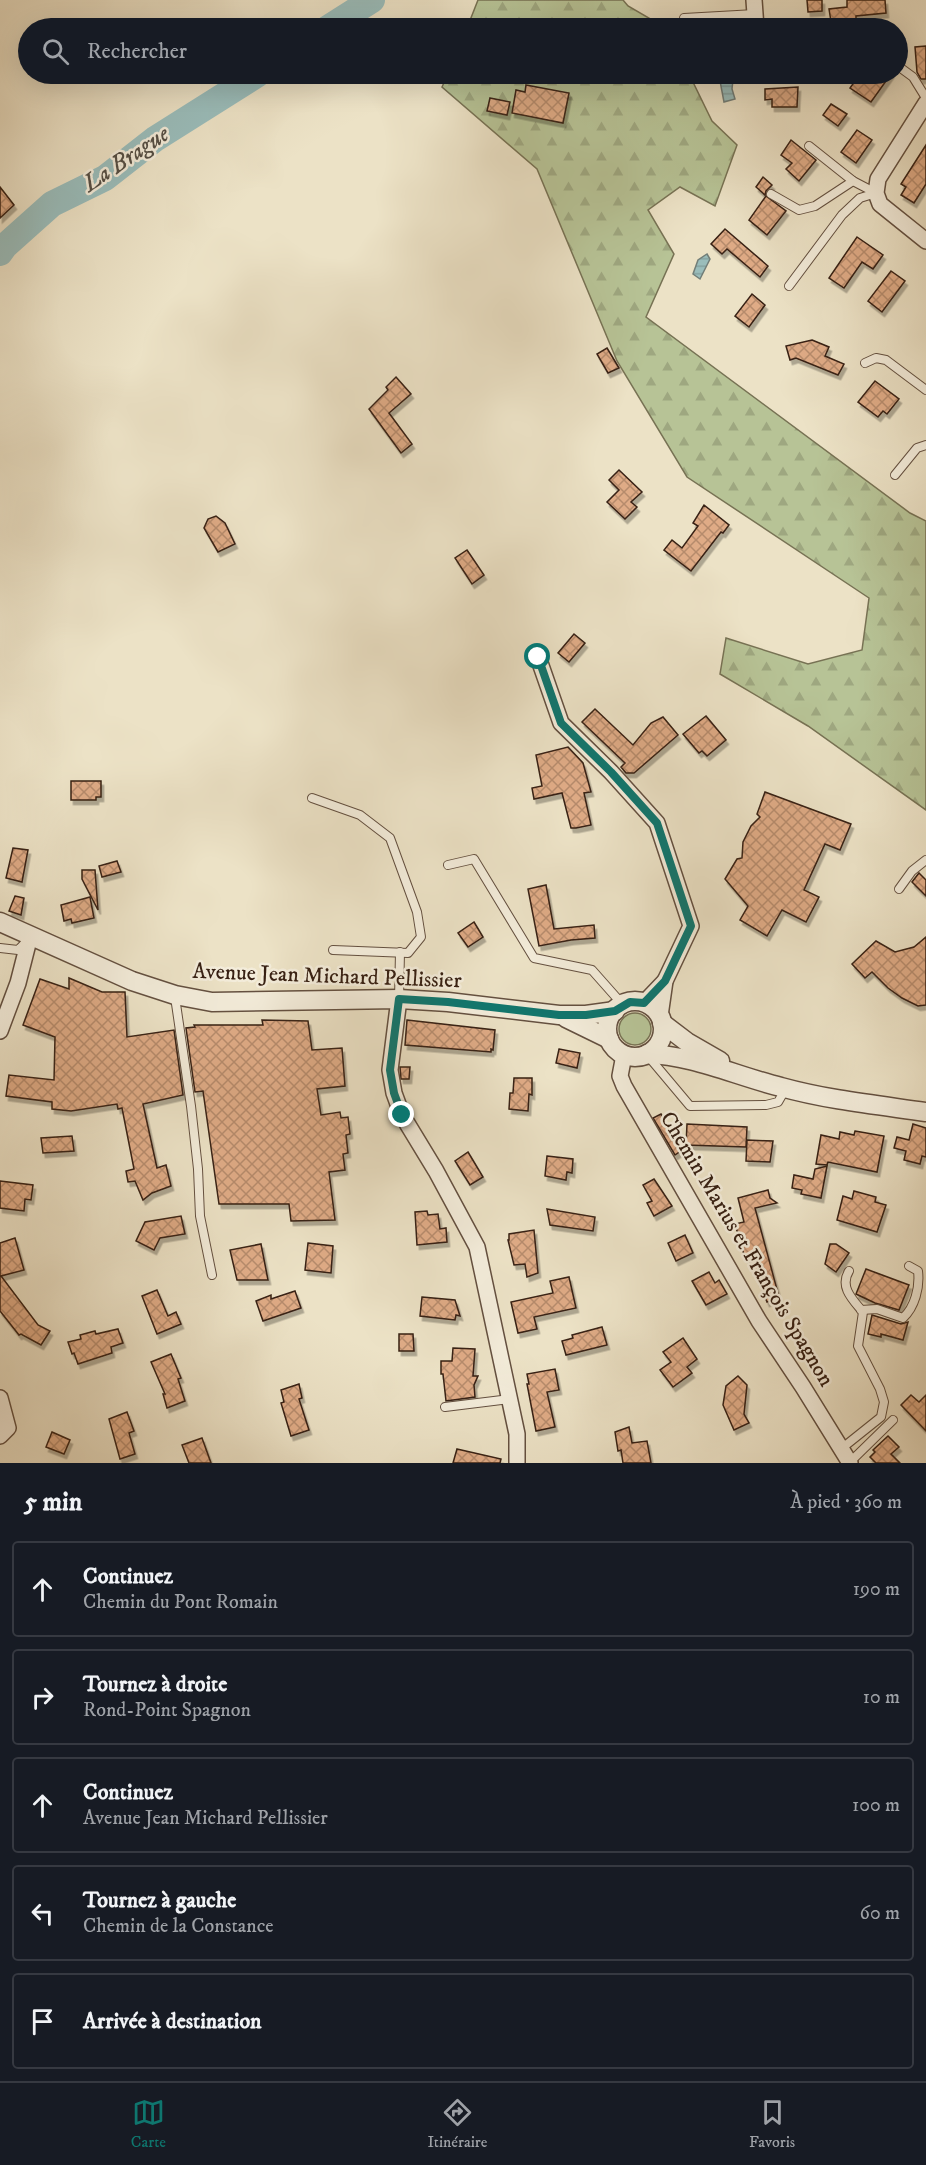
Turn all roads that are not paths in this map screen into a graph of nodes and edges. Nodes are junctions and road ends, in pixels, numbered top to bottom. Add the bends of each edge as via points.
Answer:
1 (755, 14) edge
2 (684, 18) dead end
3 (908, 74) edge
4 (926, 100) edge
5 (810, 146) dead end
6 (853, 181) junction
7 (876, 193) junction
8 (771, 194) dead end
9 (926, 241) edge
10 (789, 286) dead end
11 (865, 363) dead end
12 (926, 390) edge
13 (926, 445) edge
14 (895, 475) dead end
15 (538, 657) dead end
16 (312, 798) dead end
17 (926, 860) edge
18 (448, 865) dead end
19 (899, 889) dead end
20 (0, 922) edge
21 (30, 936) junction
22 (0, 948) edge
23 (333, 950) dead end
24 (400, 952) junction
25 (665, 981) junction
26 (175, 995) junction
27 (399, 999) junction
28 (644, 1003) junction
29 (619, 1008) junction
30 (559, 1015) junction
31 (661, 1019) junction
32 (0, 1031) edge
33 (609, 1039) junction
34 (624, 1054) junction
35 (647, 1054) junction
36 (744, 1076) junction
37 (786, 1088) junction
38 (926, 1112) edge
39 (909, 1266) dead end
40 (849, 1271) dead end
41 (212, 1275) dead end
42 (861, 1310) junction
43 (0, 1398) edge
44 (510, 1400) junction
45 (445, 1407) dead end
46 (893, 1420) dead end
47 (0, 1436) edge
48 (847, 1458) edge
49 (517, 1463) edge

1 - 2 lane
3 - 4 lane
4 - 7 street via 878,179
5 - 6 lane
6 - 7 lane
6 - 8 lane via 815,206 799,210
7 - 9 street via 880,204
7 - 10 lane via 860,198 842,215
11 - 12 lane via 876,358 886,360
13 - 14 lane via 917,448
15 - 25 street via 561,723 657,823 691,926
16 - 24 lane via 360,815 390,838 417,912 421,937 408,953
17 - 19 lane via 912,870
18 - 29 lane via 474,859 534,958 592,970
20 - 21 street, Avenue Jean Michard Pellissier
21 - 22 lane via 18,951
21 - 26 street, Avenue Jean Michard Pellissier via 132,981
21 - 32 street
23 - 24 lane
24 - 27 lane
25 - 28 street
25 - 31 street
26 - 27 street, Avenue Jean Michard Pellissier via 212,1002
26 - 41 lane via 191,1106 200,1216
27 - 30 street, Avenue Jean Michard Pellissier
27 - 44 street via 390,1070 394,1093 402,1115 477,1247
28 - 29 street via 630,1002
28 - 31 street via 656,1010
29 - 30 street, Avenue Jean Michard Pellissier via 586,1015
29 - 33 street via 608,1024
30 - 33 street, Avenue Jean Michard Pellissier
31 - 35 street via 663,1030 658,1045
31 - 36 street via 687,1042
33 - 34 street
34 - 35 street
34 - 48 street, Chemin Marius et François Spagnon via 620,1076 624,1086 759,1321
35 - 36 street via 679,1057
35 - 37 lane via 690,1106 778,1102
36 - 37 street
37 - 38 street
39 - 42 lane via 918,1271 919,1281 910,1311 903,1318 877,1309
40 - 42 lane via 844,1278 845,1286
42 - 48 lane via 858,1346 884,1402 881,1417
43 - 47 street via 8,1428
44 - 45 lane
44 - 49 street via 517,1434
46 - 48 lane

